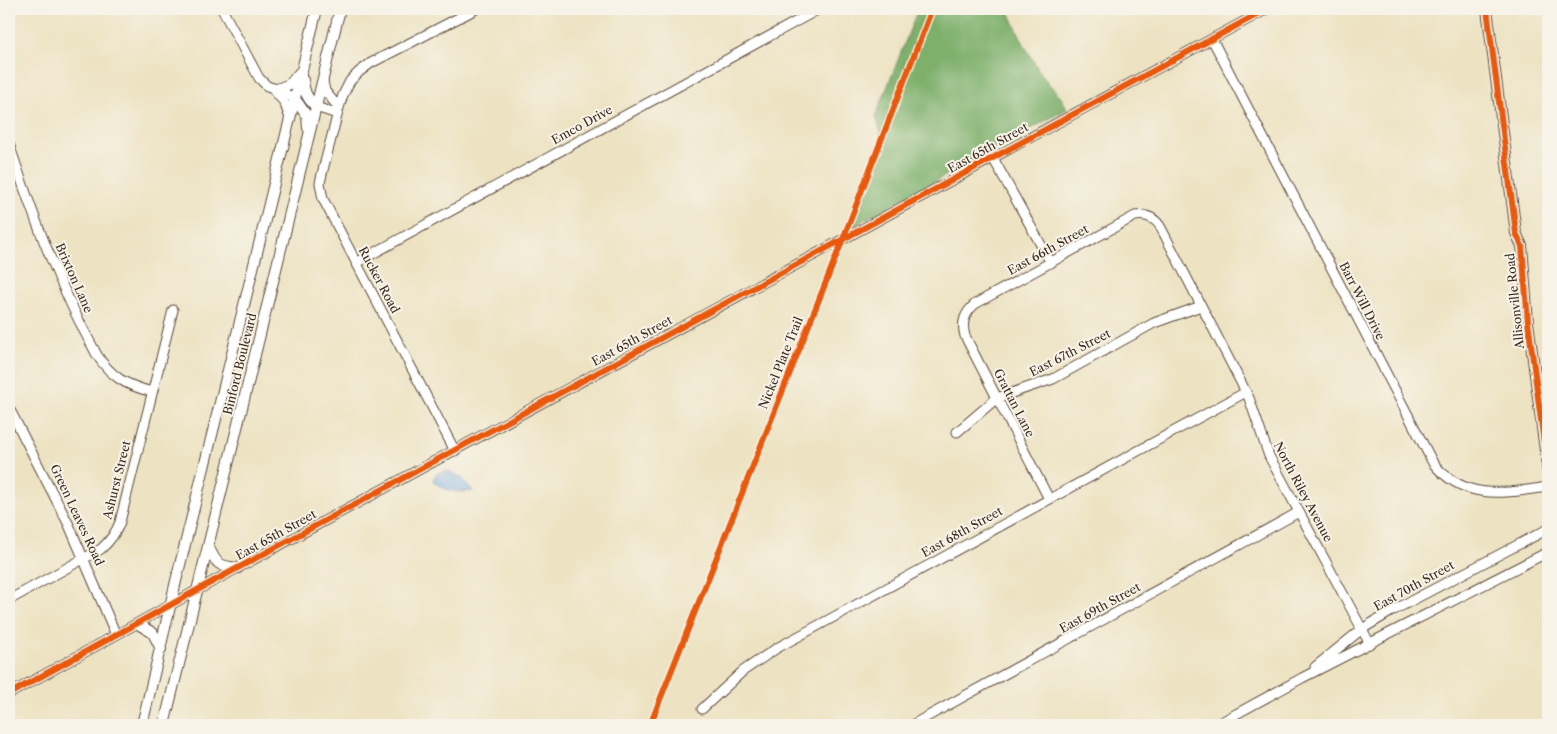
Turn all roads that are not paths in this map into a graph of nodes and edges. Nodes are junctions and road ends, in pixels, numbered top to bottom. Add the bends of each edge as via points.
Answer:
1 (222, 9) edge
2 (318, 9) edge
3 (340, 9) edge
4 (476, 9) edge
5 (819, 9) edge
6 (1267, 9) edge
7 (1487, 9) edge
8 (1212, 39) junction
9 (302, 70) junction
10 (323, 78) junction
11 (275, 89) junction
12 (295, 99) junction
13 (316, 107) junction
14 (338, 111) junction
15 (290, 118) junction
16 (309, 134) junction
17 (9, 144) edge
18 (993, 158) junction
19 (1150, 217) joint
20 (356, 263) junction
21 (1050, 263) junction
22 (1201, 306) junction
23 (172, 310) dead end
24 (964, 318) joint
25 (152, 392) junction
26 (1246, 392) junction
27 (997, 398) junction
28 (9, 408) edge
29 (957, 432) dead end
30 (455, 450) junction
31 (1548, 472) edge
32 (1548, 487) edge
33 (1049, 499) junction
34 (1299, 512) junction
35 (1548, 529) edge
36 (208, 546) junction
37 (1548, 552) edge
38 (84, 558) junction
39 (238, 568) junction
40 (198, 590) junction
41 (9, 600) edge
42 (172, 606) junction
43 (138, 624) junction
44 (1362, 629) junction
45 (116, 635) junction
46 (1370, 644) junction
47 (161, 649) junction
48 (1302, 678) junction
49 (9, 694) edge
50 (702, 709) dead end
51 (142, 725) edge
52 (164, 725) edge
53 (912, 725) edge
54 (1216, 725) edge

1 - 11 street via 255,73
2 - 9 main road, Binford Boulevard
3 - 10 main road, Binford Boulevard
4 - 14 street, Rucker Road via 362,69 348,84
5 - 20 street, Emco Drive
6 - 8 street, East 65th Street
7 - 31 main road, Allisonville Road via 1516,233 1522,246 1528,322
8 - 18 street, East 65th Street
8 - 32 street, Barr Will Drive via 1432,460 1450,479 1475,491 1504,493
9 - 11 main road via 290,84
9 - 12 main road, Binford Boulevard
9 - 13 main road via 304,90
10 - 13 main road, Binford Boulevard
10 - 14 street via 325,91
11 - 12 street
11 - 15 street
12 - 15 main road, Binford Boulevard
12 - 16 main road via 307,116
13 - 14 street
13 - 16 main road, Binford Boulevard
14 - 20 street, Rucker Road via 320,190
15 - 42 main road, Binford Boulevard
16 - 36 main road, Binford Boulevard
17 - 25 street, Brixton Lane via 50,256 97,355 106,368 122,381
18 - 21 street
18 - 30 street, East 65th Street
19 - 21 street, East 66th Street via 1135,216
19 - 22 street, North Riley Avenue via 1160,226
20 - 30 street, Rucker Road
21 - 24 street, East 66th Street via 975,304
22 - 26 street, North Riley Avenue
22 - 27 street, East 67th Street via 1154,323 1053,379
23 - 25 street, Ashurst Street
24 - 27 street, Grattan Lane via 965,336
25 - 38 street, Ashurst Street via 119,525 108,543
26 - 33 street, East 68th Street
26 - 34 street, North Riley Avenue via 1269,456
27 - 29 street, East 67th Street
27 - 33 street, Grattan Lane
28 - 38 street, Green Leaves Road
30 - 39 street, East 65th Street
33 - 50 street, East 68th Street via 777,648 743,671
34 - 44 street, North Riley Avenue
34 - 53 street, East 69th Street
35 - 44 street, East 70th Street
36 - 39 main road via 218,564
36 - 40 main road, Binford Boulevard
37 - 46 street, East 70th Street
38 - 41 street, Ashurst Street
38 - 45 street, Green Leaves Road
39 - 40 street, East 65th Street
40 - 42 street, East 65th Street
40 - 52 main road, Binford Boulevard
42 - 43 street, East 65th Street
42 - 47 main road, Binford Boulevard
43 - 45 street, East 65th Street
43 - 47 main road via 153,633
44 - 46 street, North Riley Avenue
44 - 48 street, East 70th Street
45 - 49 street, East 65th Street
46 - 48 street, East 70th Street
47 - 51 main road, Binford Boulevard
48 - 54 street, East 70th Street

